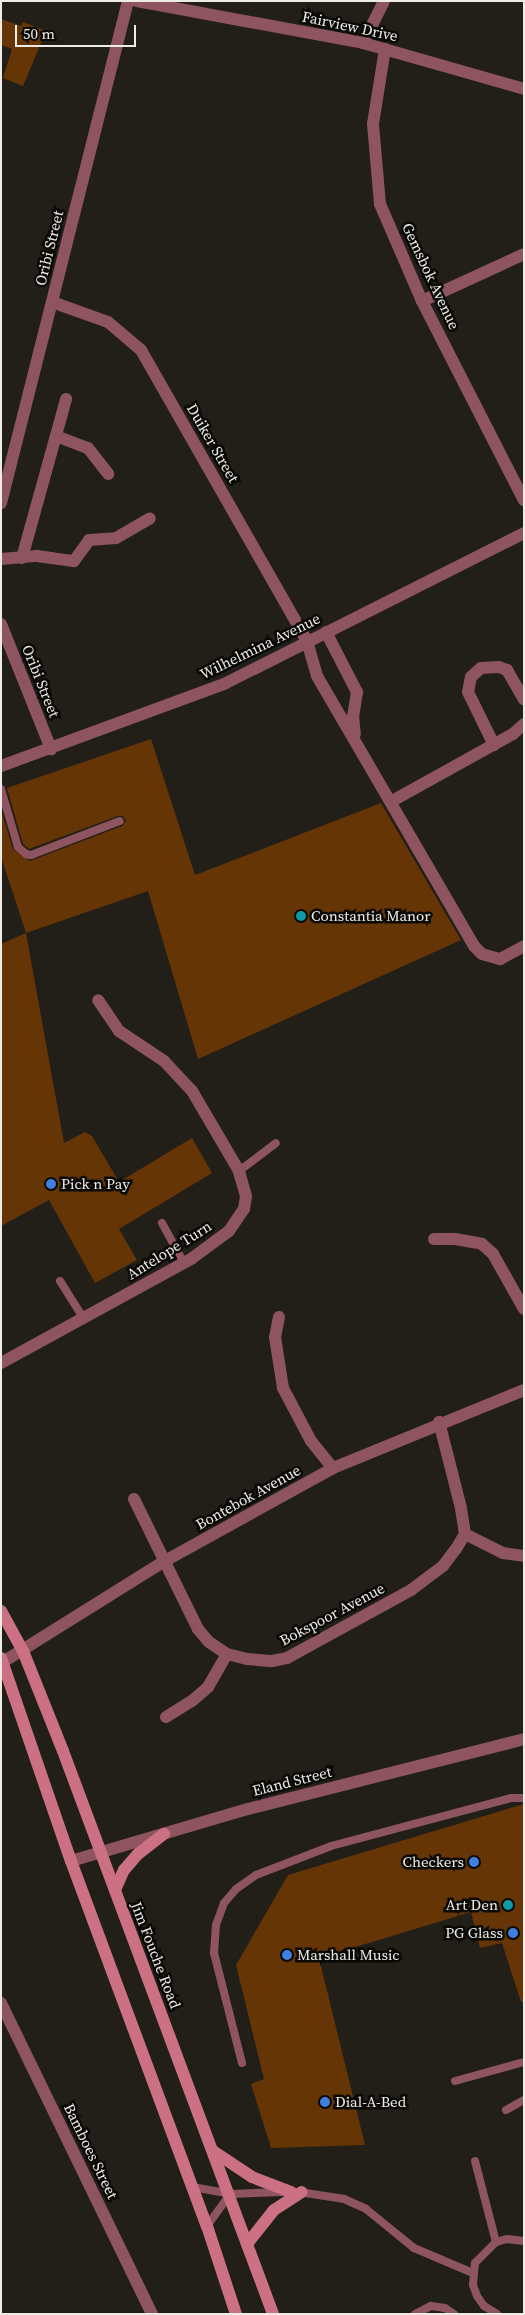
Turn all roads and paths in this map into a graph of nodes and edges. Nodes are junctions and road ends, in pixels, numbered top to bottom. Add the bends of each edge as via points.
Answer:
1 (128, 1) edge
2 (137, 1) edge
3 (384, 1) edge
4 (362, 43) junction
5 (385, 50) junction
6 (524, 89) edge
7 (524, 254) edge
8 (422, 300) junction
9 (52, 302) junction
10 (66, 399) dead end
11 (56, 436) junction
12 (108, 474) dead end
13 (524, 500) edge
14 (1, 503) edge
15 (150, 518) dead end
16 (524, 533) edge
17 (1, 558) edge
18 (22, 558) junction
19 (1, 624) edge
20 (326, 632) junction
21 (307, 641) junction
22 (524, 699) edge
23 (524, 724) edge
24 (356, 739) junction
25 (494, 745) junction
26 (51, 749) junction
27 (1, 766) edge
28 (1, 789) edge
29 (392, 801) junction
30 (120, 821) dead end
31 (524, 946) edge
32 (98, 1000) dead end
33 (276, 1143) dead end
34 (239, 1171) junction
35 (162, 1223) dead end
36 (434, 1239) dead end
37 (184, 1263) junction
38 (60, 1281) dead end
39 (524, 1309) edge
40 (279, 1317) dead end
41 (84, 1319) junction
42 (1, 1363) edge
43 (524, 1390) edge
44 (439, 1422) junction
45 (333, 1468) junction
46 (134, 1499) dead end
47 (464, 1534) junction
48 (524, 1556) edge
49 (163, 1562) junction
50 (1, 1610) edge
51 (23, 1651) junction
52 (227, 1654) junction
53 (2, 1660) edge
54 (166, 1717) dead end
55 (524, 1739) edge
56 (524, 1798) edge
57 (164, 1834) junction
58 (101, 1853) junction
59 (71, 1861) junction
60 (115, 1890) junction
61 (1, 2003) edge
62 (524, 2062) edge
63 (242, 2063) dead end
64 (455, 2081) dead end
65 (524, 2100) edge
66 (506, 2110) dead end
67 (213, 2150) junction
68 (475, 2161) dead end
69 (192, 2187) junction
70 (297, 2192) junction
71 (230, 2194) junction
72 (207, 2226) junction
73 (524, 2241) edge
74 (496, 2242) junction
75 (247, 2244) junction
76 (473, 2273) junction
77 (152, 2314) edge
78 (236, 2314) edge
79 (273, 2314) edge
80 (415, 2314) edge
81 (454, 2314) edge
82 (497, 2314) edge

1 - 9 street, Oribi Street
2 - 4 street, Fairview Drive
3 - 4 street
4 - 5 street, Fairview Drive
5 - 6 street, Fairview Drive
5 - 8 street, Gemsbok Avenue via 373,124 380,204
7 - 8 street
8 - 13 street, Gemsbok Avenue
9 - 14 street, Oribi Street
9 - 21 street, Duiker Street via 108,322 141,350
10 - 11 street
11 - 12 street via 88,448
11 - 18 street
15 - 18 street via 116,538 88,540 74,560
16 - 20 street, Wilhelmina Avenue
17 - 18 street
19 - 26 street, Oribi Street
20 - 21 street, Wilhelmina Avenue
20 - 24 street via 357,692 353,716
21 - 24 street, Duiker Street via 312,666
21 - 26 street, Wilhelmina Avenue via 224,684
22 - 25 street via 507,670 481,668 471,676 468,692
23 - 25 street
24 - 29 street, Duiker Street
25 - 29 street
26 - 27 street, Wilhelmina Avenue
28 - 30 lane via 18,847 26,854 31,855
29 - 31 street, Duiker Street via 474,946 482,954 500,959
32 - 34 street, Antelope Turn via 119,1031 164,1061 182,1080
33 - 34 lane
34 - 37 street, Antelope Turn via 246,1196 238,1220 220,1240
35 - 37 lane
36 - 39 street via 482,1244 494,1254
37 - 41 street, Antelope Turn
38 - 41 lane
40 - 45 street via 275,1337 283,1388 312,1441
41 - 42 street, Antelope Turn
43 - 44 street, Bontebok Avenue
44 - 45 street, Bontebok Avenue
44 - 47 street via 458,1487
45 - 49 street, Bontebok Avenue
46 - 49 street, Bokspoor Avenue
47 - 48 street via 503,1553
47 - 52 street, Bokspoor Avenue via 443,1566 411,1590 310,1648 272,1661
49 - 51 street, Bontebok Avenue
49 - 52 street, Bokspoor Avenue via 198,1629 209,1642
50 - 51 street, Jim Fouche Road
51 - 53 street, Bontebok Avenue
51 - 58 street, Jim Fouche Road
52 - 54 street via 208,1687 192,1702
53 - 59 street
55 - 57 street, Eland Street
56 - 63 lane via 511,1798 331,1846 256,1875 236,1889 224,1903 216,1925 214,1953
57 - 58 street, Eland Street
57 - 60 street via 138,1854 124,1870
58 - 59 street, Eland Street
58 - 60 street, Jim Fouche Road
59 - 69 street
60 - 67 street, Jim Fouche Road
61 - 77 street, Bamboes Street
62 - 64 lane
65 - 66 lane
67 - 70 street via 252,2177
67 - 71 street, Jim Fouche Road
68 - 74 lane
69 - 71 lane
69 - 72 street
70 - 71 lane
70 - 75 street via 274,2210
70 - 76 lane via 322,2193 359,2206 414,2248
71 - 72 lane
71 - 75 street, Jim Fouche Road
72 - 78 street
73 - 74 lane via 508,2238
74 - 76 lane via 480,2254
75 - 79 street, Jim Fouche Road
76 - 82 lane via 477,2296 484,2306
80 - 81 lane via 431,2306 445,2308

